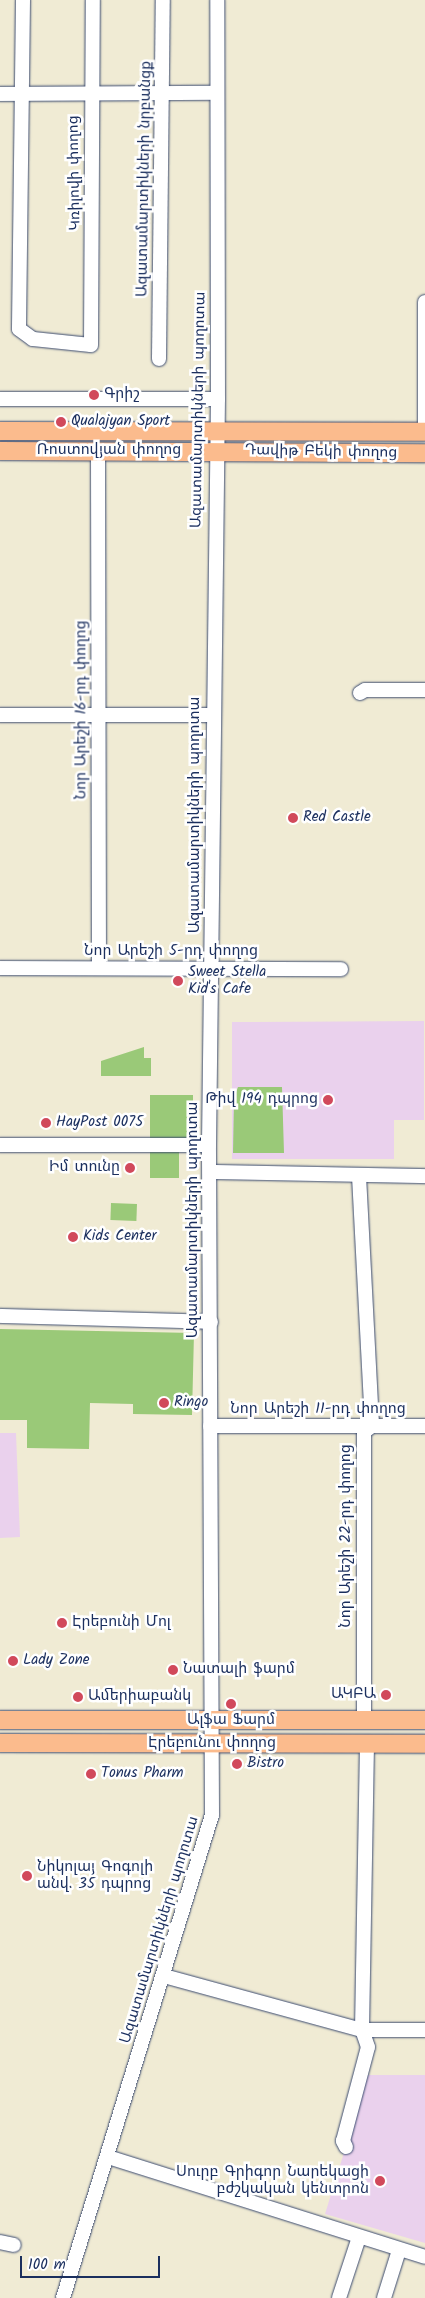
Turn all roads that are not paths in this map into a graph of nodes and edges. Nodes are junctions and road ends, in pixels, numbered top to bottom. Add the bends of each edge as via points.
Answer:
1 (23, 0) edge
2 (93, 0) edge
3 (163, 0) edge
4 (217, 0) edge
5 (162, 92) junction
6 (216, 93) junction
7 (0, 94) edge
8 (20, 94) junction
9 (90, 94) junction
10 (425, 302) edge
11 (159, 359) dead end
12 (0, 399) edge
13 (218, 399) junction
14 (0, 431) edge
15 (218, 431) junction
16 (425, 432) edge
17 (218, 450) junction
18 (0, 451) edge
19 (98, 451) junction
20 (425, 453) edge
21 (425, 690) edge
22 (360, 693) dead end
23 (0, 715) edge
24 (98, 715) junction
25 (213, 715) junction
26 (0, 968) edge
27 (100, 968) junction
28 (211, 968) junction
29 (341, 969) dead end
30 (0, 1145) edge
31 (209, 1145) junction
32 (210, 1172) junction
33 (358, 1176) junction
34 (425, 1176) edge
35 (0, 1316) edge
36 (212, 1322) junction
37 (210, 1426) junction
38 (372, 1426) junction
39 (425, 1426) edge
40 (0, 1720) edge
41 (210, 1720) junction
42 (364, 1720) junction
43 (425, 1720) edge
44 (0, 1743) edge
45 (211, 1744) junction
46 (367, 1744) junction
47 (425, 1744) edge
48 (164, 1976) junction
49 (362, 2030) junction
50 (425, 2030) edge
51 (346, 2147) dead end
52 (108, 2157) junction
53 (359, 2237) junction
54 (399, 2250) junction
55 (425, 2257) edge
56 (63, 2298) edge
57 (339, 2298) edge
58 (384, 2298) edge

1 - 8 street
2 - 9 street, Կռիլովի փողոց
3 - 5 street, Ազատամարտիկների նրբանցք
4 - 6 street, Ազատամարտիկների պողոտա
5 - 6 street
5 - 9 street
5 - 11 street, Ազատամարտիկների նրբանցք
6 - 13 street, Ազատամարտիկների պողոտա
7 - 8 street
8 - 9 street
8 - 9 street, Կռիլովի փողոց via 19,329 33,339 91,345
10 - 16 street
12 - 13 street
13 - 15 street, Ազատամարտիկների պողոտա
14 - 15 main road, Ռոստովյան փողոց
15 - 16 main road, Դավիթ Բեկի փողոց
15 - 17 street, Ազատամարտիկների պողոտա
17 - 19 main road, Ռոստովյան փողոց
17 - 20 main road, Դավիթ Բեկի փողոց
17 - 25 street, Ազատամարտիկների պողոտա
18 - 19 main road, Ռոստովյան փողոց
19 - 24 street, Նոր Արեշի 16-րդ փողոց
21 - 22 street via 365,690
23 - 24 street
24 - 25 street
24 - 27 street, Նոր Արեշի 16-րդ փողոց
25 - 28 street, Ազատամարտիկների պողոտա
26 - 27 street, Նոր Արեշի 5-րդ փողոց
27 - 28 street, Նոր Արեշի 5-րդ փողոց
28 - 29 street, Նոր Արեշի 5-րդ փողոց
28 - 31 street, Ազատամարտիկների պողոտա
30 - 31 street
31 - 32 street, Ազատամարտիկների պողոտա
32 - 33 street
32 - 36 street, Ազատամարտիկների պողոտա
33 - 34 street
33 - 38 street, Նոր Արեշի 22-րդ փողոց
35 - 36 street
36 - 37 street, Ազատամարտիկների պողոտա
37 - 38 street, Նոր Արեշի 11-րդ փողոց
37 - 41 street, Ազատամարտիկների պողոտա
38 - 39 street, Նոր Արեշի 11-րդ փողոց
38 - 42 street, Նոր Արեշի 22-րդ փողոց via 364,1432
40 - 41 main road, Էրեբունու փողոց
41 - 42 main road, Էրեբունու փողոց
41 - 45 street, Ազատամարտիկների պողոտա
42 - 43 main road, Էրեբունու փողոց
44 - 45 main road, Էրեբունու փողոց
45 - 46 main road, Էրեբունու փողոց
45 - 48 street, Ազատամարտիկների պողոտա via 212,1815
46 - 47 main road, Էրեբունու փողոց
46 - 49 street
48 - 49 street
48 - 52 street, Ազատամարտիկների պողոտա
49 - 50 street
49 - 51 street via 368,2047 343,2141
52 - 53 street
52 - 56 street, Ազատամարտիկների պողոտա
53 - 54 street
53 - 57 street
54 - 55 street
54 - 58 street

